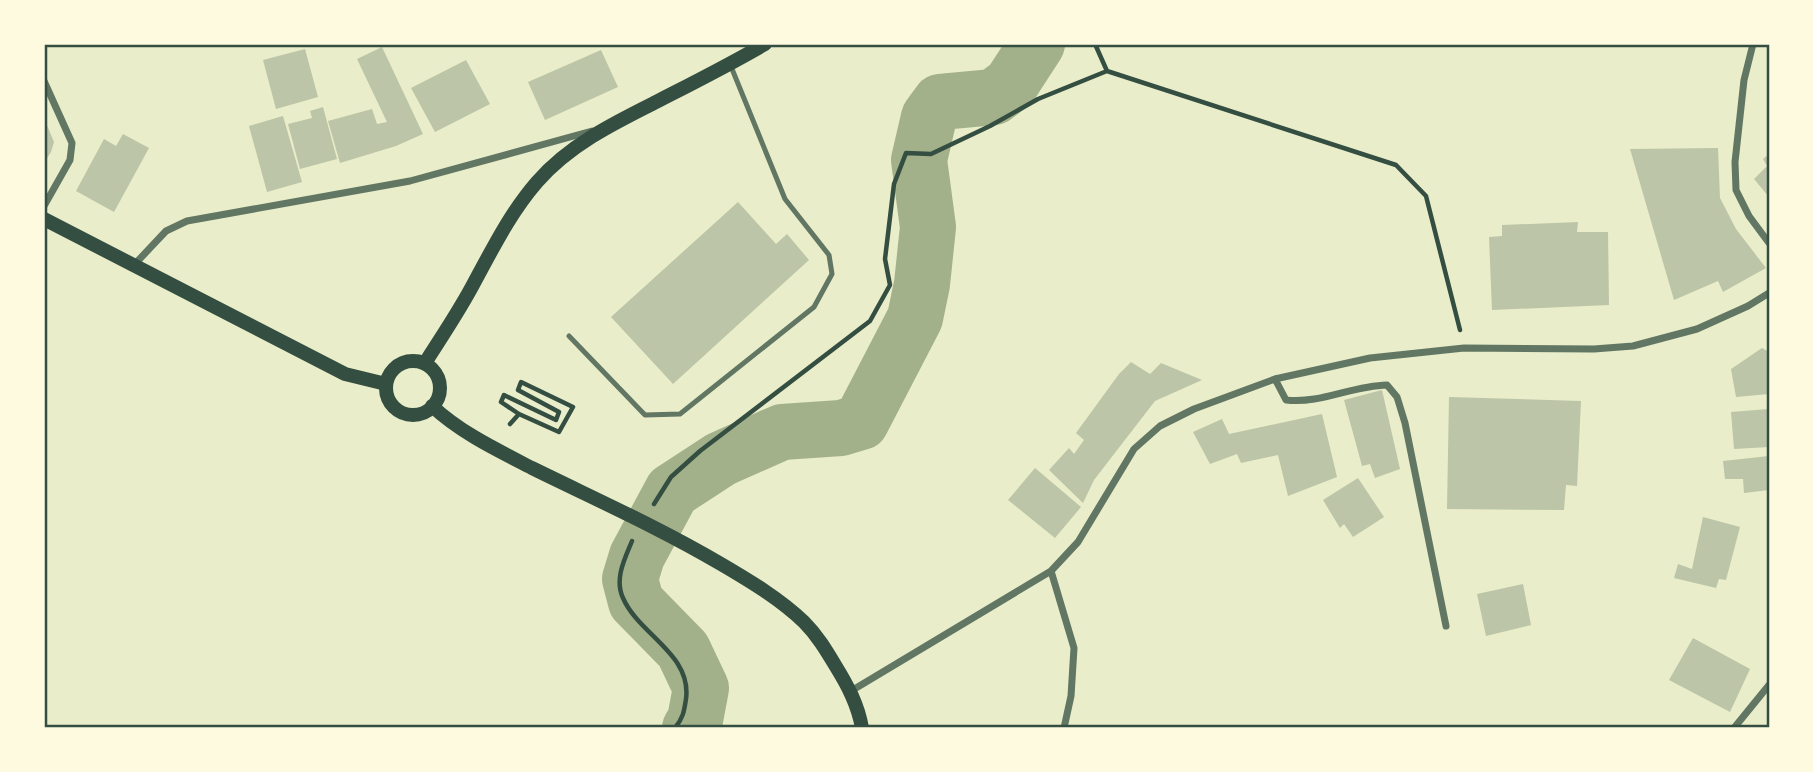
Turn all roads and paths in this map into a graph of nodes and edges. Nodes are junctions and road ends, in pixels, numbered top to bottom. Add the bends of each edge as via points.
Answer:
1 (765, 44) edge
2 (1095, 44) edge
3 (1753, 44) edge
4 (730, 64) junction
5 (1107, 71) junction
6 (44, 81) edge
7 (604, 128) junction
8 (44, 206) edge
9 (44, 219) edge
10 (1769, 243) edge
11 (134, 265) junction
12 (1768, 296) edge
13 (569, 336) dead end
14 (1464, 348) junction
15 (425, 363) junction
16 (1275, 379) junction
17 (386, 384) junction
18 (432, 406) junction
19 (519, 414) junction
20 (510, 425) dead end
21 (671, 477) dead end
22 (634, 535) dead end
23 (1051, 571) junction
24 (1446, 626) dead end
25 (1769, 685) edge
26 (851, 691) junction
27 (675, 728) edge
28 (862, 728) edge
29 (1064, 728) edge
30 (1734, 728) edge

1 - 4 main road
2 - 5 path
3 - 10 street via 1744,80 1736,190
4 - 7 main road
4 - 13 lane via 785,199 828,255 832,274 814,307 680,414 645,415
5 - 14 path via 1396,165 1426,196
5 - 21 path via 1038,99 931,154 906,153 894,184 885,259 890,285 870,321
6 - 8 street via 72,143 70,160
7 - 11 street via 410,181 187,221 166,231
7 - 15 main road via 538,180 516,208
9 - 11 main road
11 - 17 main road via 345,374
12 - 14 street via 1697,329 1633,346
14 - 16 street via 1370,358
15 - 17 main road via 412,360 400,364
15 - 18 main road via 433,369 440,388
16 - 23 street via 1160,426 1134,449 1078,542
16 - 24 street via 1286,400 1306,402 1368,385 1387,385 1397,397
17 - 18 main road via 392,405 401,412 423,413
18 - 26 main road via 450,423 496,450 647,522 751,582 804,623
19 - 19 path via 559,432 573,407 521,382 518,390 559,412 556,420 504,395 501,402
19 - 20 path
22 - 27 path via 620,569 622,596 675,659 688,684 684,717
23 - 26 street
23 - 29 street via 1074,648
25 - 30 street
26 - 28 main road

